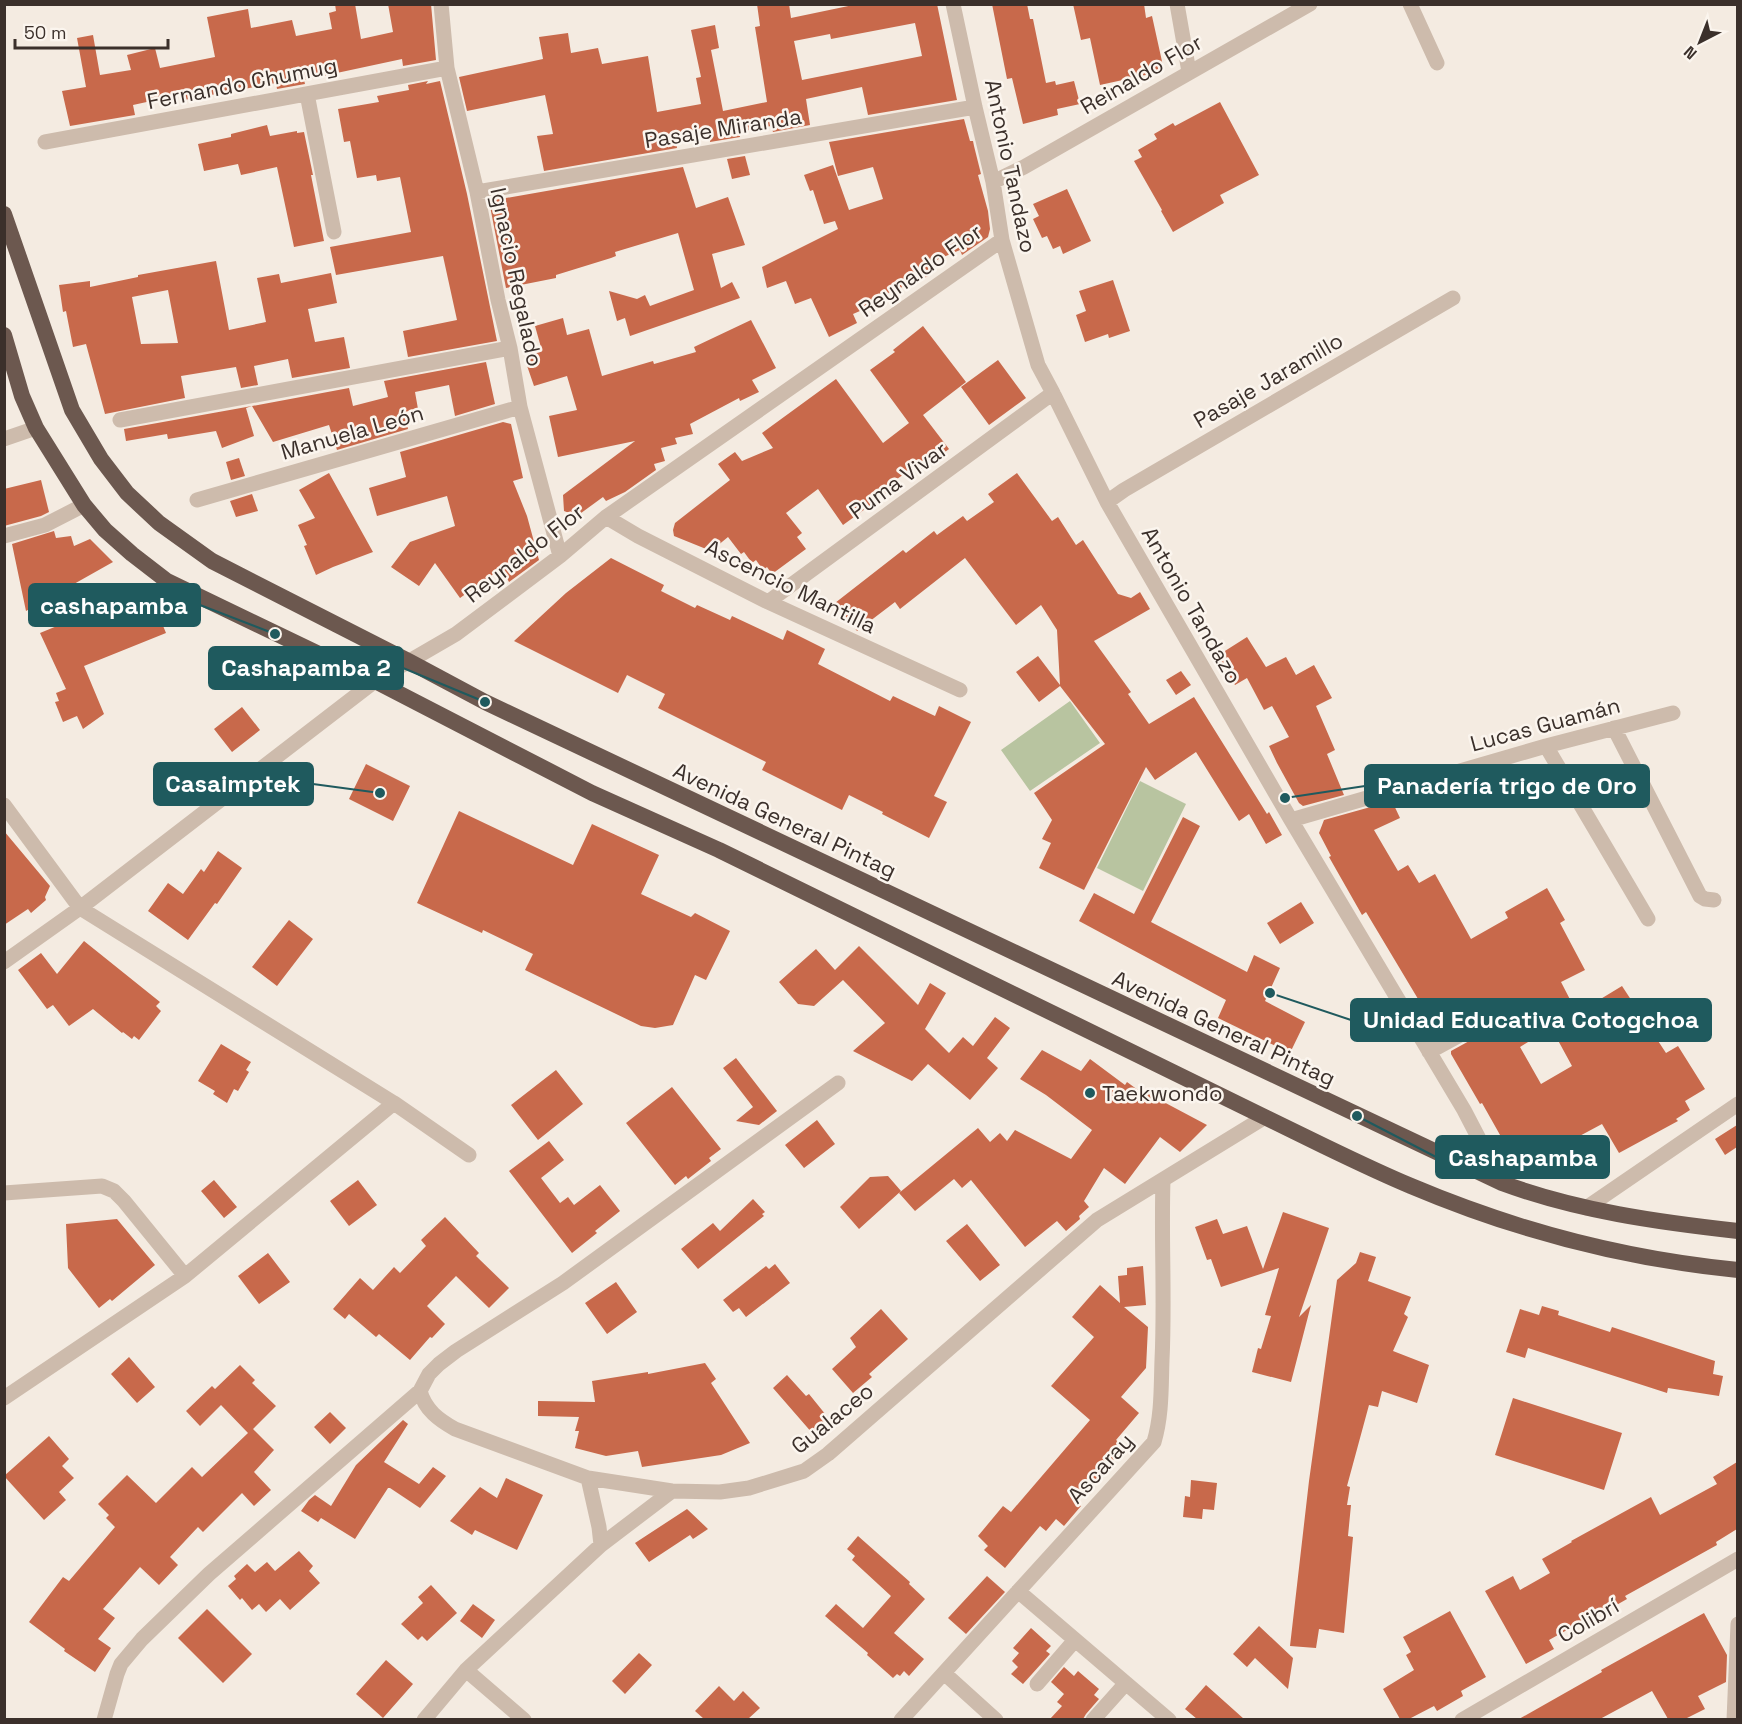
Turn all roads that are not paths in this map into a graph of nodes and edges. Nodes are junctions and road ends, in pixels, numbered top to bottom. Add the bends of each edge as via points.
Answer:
1 (441, 4) edge
2 (953, 4) edge
3 (1177, 4) edge
4 (1310, 4) edge
5 (1410, 4) edge
6 (1437, 63) dead end
7 (447, 68) junction
8 (1189, 72) junction
9 (307, 94) junction
10 (975, 107) junction
11 (45, 142) dead end
12 (993, 182) junction
13 (477, 192) junction
14 (4, 214) edge
15 (334, 232) dead end
16 (1002, 240) junction
17 (1453, 298) dead end
18 (4, 335) edge
19 (510, 348) junction
20 (1053, 393) junction
21 (520, 406) junction
22 (120, 420) dead end
23 (36, 428) junction
24 (4, 439) edge
25 (198, 500) dead end
26 (1107, 502) junction
27 (84, 505) junction
28 (606, 517) junction
29 (4, 536) edge
30 (560, 556) junction
31 (768, 602) junction
32 (410, 662) junction
33 (375, 681) junction
34 (960, 690) dead end
35 (1673, 713) dead end
36 (1614, 728) junction
37 (1546, 746) junction
38 (4, 805) edge
39 (1291, 820) junction
40 (1714, 900) dead end
41 (80, 908) junction
42 (1648, 919) dead end
43 (4, 962) edge
44 (1506, 1010) dead end
45 (1430, 1052) junction
46 (838, 1083) dead end
47 (394, 1102) junction
48 (1737, 1104) edge
49 (1265, 1117) junction
50 (469, 1155) dead end
51 (1163, 1180) junction
52 (1502, 1183) junction
53 (4, 1193) edge
54 (1586, 1208) junction
55 (1737, 1231) edge
56 (1737, 1270) edge
57 (185, 1276) junction
58 (420, 1391) junction
59 (4, 1398) edge
60 (588, 1478) junction
61 (672, 1491) junction
62 (601, 1545) junction
63 (1737, 1559) edge
64 (1018, 1592) junction
65 (1737, 1624) edge
66 (1075, 1640) junction
67 (466, 1671) junction
68 (944, 1673) junction
69 (1126, 1683) junction
70 (1036, 1684) dead end
71 (104, 1719) edge
72 (424, 1719) edge
73 (524, 1719) edge
74 (901, 1719) edge
75 (996, 1719) edge
76 (1093, 1719) edge
77 (1169, 1719) edge
78 (1462, 1719) edge
79 (1734, 1719) edge

1 - 7 street, Ignacio Regalado
2 - 10 street, Antonio Tandazo
3 - 8 street
4 - 8 street, Reinaldo Flor
5 - 6 street
7 - 9 street, Fernando Chumug
7 - 13 street, Ignacio Regalado
8 - 12 street, Reinaldo Flor
9 - 11 street, Fernando Chumug
9 - 15 street
10 - 12 street, Antonio Tandazo
10 - 13 street, Pasaje Miranda
12 - 16 street, Antonio Tandazo
13 - 19 street, Ignacio Regalado
14 - 32 highway, Avenida General Pintag via 72,410 127,493 159,523 212,561
16 - 20 street, Antonio Tandazo via 1038,366
16 - 28 street, Reynaldo Flor
17 - 26 street, Pasaje Jaramillo
18 - 23 highway
19 - 21 street, Ignacio Regalado
19 - 22 street
20 - 26 street, Antonio Tandazo
20 - 31 street, Puma Vivar
21 - 25 street, Manuela León
21 - 30 street, Ignacio Regalado
23 - 24 street
23 - 27 highway
26 - 39 street, Antonio Tandazo
27 - 29 street via 45,525
27 - 33 highway via 105,530 167,581
28 - 30 street, Reynaldo Flor
28 - 31 street, Ascencio Mantilla
30 - 32 street, Reynaldo Flor via 456,634
31 - 34 street, Ascencio Mantilla
32 - 33 street, Reynaldo Flor
32 - 52 highway, Avenida General Pintag via 496,707
33 - 41 street, Reynaldo Flor
33 - 49 highway via 592,793 730,855
35 - 36 street, Lucas Guamán
36 - 37 street, Lucas Guamán
36 - 40 street via 1700,896
37 - 39 street, Lucas Guamán
37 - 42 street
38 - 41 street
39 - 45 street, Antonio Tandazo
41 - 43 street
41 - 47 street
44 - 45 street
45 - 52 street, Antonio Tandazo
46 - 58 street via 563,1283 456,1351 429,1374
47 - 50 street
47 - 57 street
48 - 54 street
49 - 51 street, Gualaceo
49 - 56 highway via 1412,1186 1522,1226 1608,1250
51 - 61 street, Gualaceo via 1097,1220 804,1472 730,1491
51 - 64 street, Ascaray via 1161,1409 1154,1442
52 - 54 highway, Avenida General Pintag
53 - 57 street via 102,1186 114,1191
54 - 55 highway, Avenida General Pintag
57 - 59 street
58 - 60 street, Gualaceo via 428,1410 455,1429
58 - 71 street via 209,1574 142,1639 117,1674
60 - 61 street, Gualaceo
60 - 62 street
61 - 62 street
62 - 67 street
63 - 78 street, Colibrí
64 - 66 street
64 - 68 street, Ascaray
65 - 79 street
66 - 69 street
66 - 70 street
67 - 72 street
67 - 73 street
68 - 74 street, Ascaray
68 - 75 street
69 - 76 street
69 - 77 street

